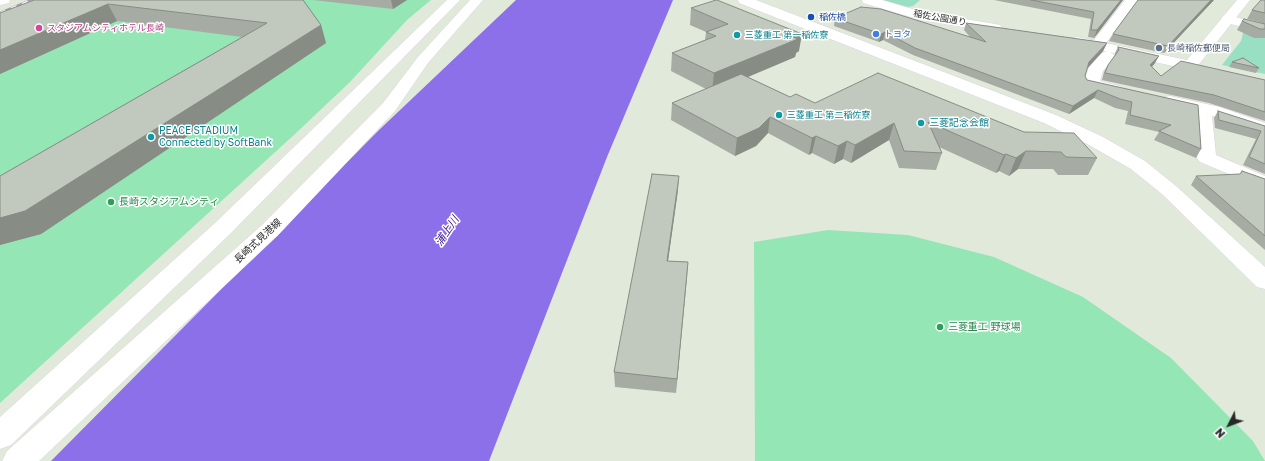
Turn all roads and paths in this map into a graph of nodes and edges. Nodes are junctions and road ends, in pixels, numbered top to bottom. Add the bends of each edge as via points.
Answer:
1 (4, 0) edge
2 (454, 0) edge
3 (477, 0) edge
4 (744, 0) edge
5 (868, 0) edge
6 (1132, 0) edge
7 (1244, 0) edge
8 (0, 2) edge
9 (1228, 19) junction
10 (1265, 29) edge
11 (1007, 30) edge
12 (1060, 38) edge
13 (1102, 50) junction
14 (1129, 92) edge
15 (1158, 99) edge
16 (1203, 108) junction
17 (1265, 129) edge
18 (1265, 183) edge
19 (1265, 281) edge
20 (0, 436) edge
21 (18, 461) edge

1 - 8 street
2 - 20 street via 223,228
3 - 21 street, 長崎式見港線 via 423,60 389,107 270,230
4 - 19 street via 1020,107 1096,141 1138,165
5 - 11 street, 稲佐公園通り
6 - 13 street
7 - 9 street
9 - 10 street
9 - 13 street via 1198,66
12 - 13 street
13 - 14 street via 1091,84
15 - 16 street
16 - 17 street
16 - 18 street via 1207,158

